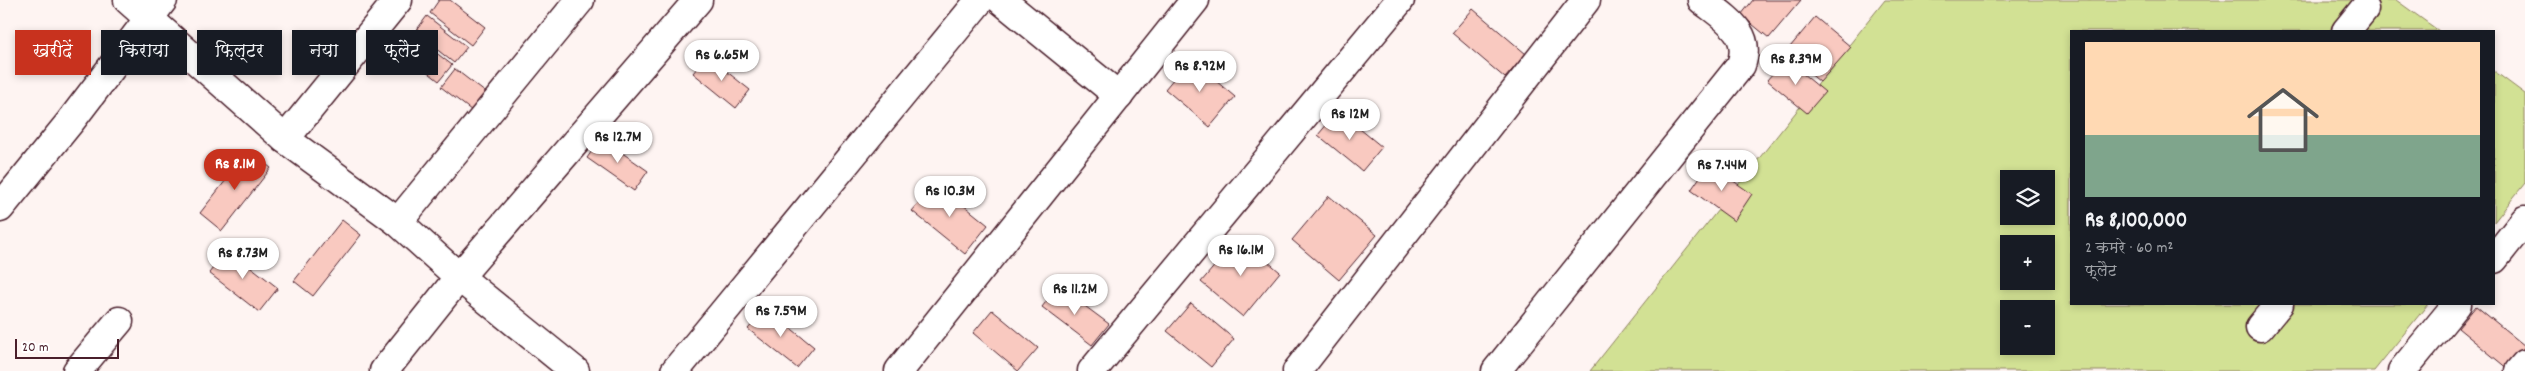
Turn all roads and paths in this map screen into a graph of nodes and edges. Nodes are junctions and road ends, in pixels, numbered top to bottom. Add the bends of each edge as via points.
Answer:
1 (128, 0) edge
2 (398, 0) edge
3 (580, 0) edge
4 (698, 0) edge
5 (980, 0) edge
6 (1001, 0) edge
7 (1195, 0) edge
8 (1400, 0) edge
9 (1586, 0) edge
10 (1702, 0) edge
11 (155, 9) edge
12 (2364, 9) dead end
13 (2347, 30) edge
14 (1119, 96) junction
15 (284, 139) junction
16 (0, 208) edge
17 (2525, 220) edge
18 (398, 222) junction
19 (2495, 257) edge
20 (459, 277) junction
21 (2278, 305) edge
22 (2456, 305) edge
23 (119, 321) dead end
24 (2260, 328) dead end
25 (2525, 364) edge
26 (77, 371) edge
27 (384, 371) edge
28 (575, 371) edge
29 (675, 371) edge
30 (898, 371) edge
31 (1092, 371) edge
32 (1297, 371) edge
33 (1496, 371) edge
34 (2402, 371) edge
35 (2519, 371) edge

1 - 11 street
2 - 15 street
3 - 18 street
4 - 20 street
5 - 29 street
6 - 14 street
7 - 14 street
8 - 31 street
9 - 32 street
10 - 33 street via 1736,28 1743,38 1746,52 1742,65
11 - 15 street
11 - 16 street
12 - 13 street
14 - 30 street
15 - 18 street
17 - 19 street
18 - 20 street
20 - 27 street
20 - 28 street
21 - 24 street
22 - 34 street
23 - 26 street
25 - 35 street

